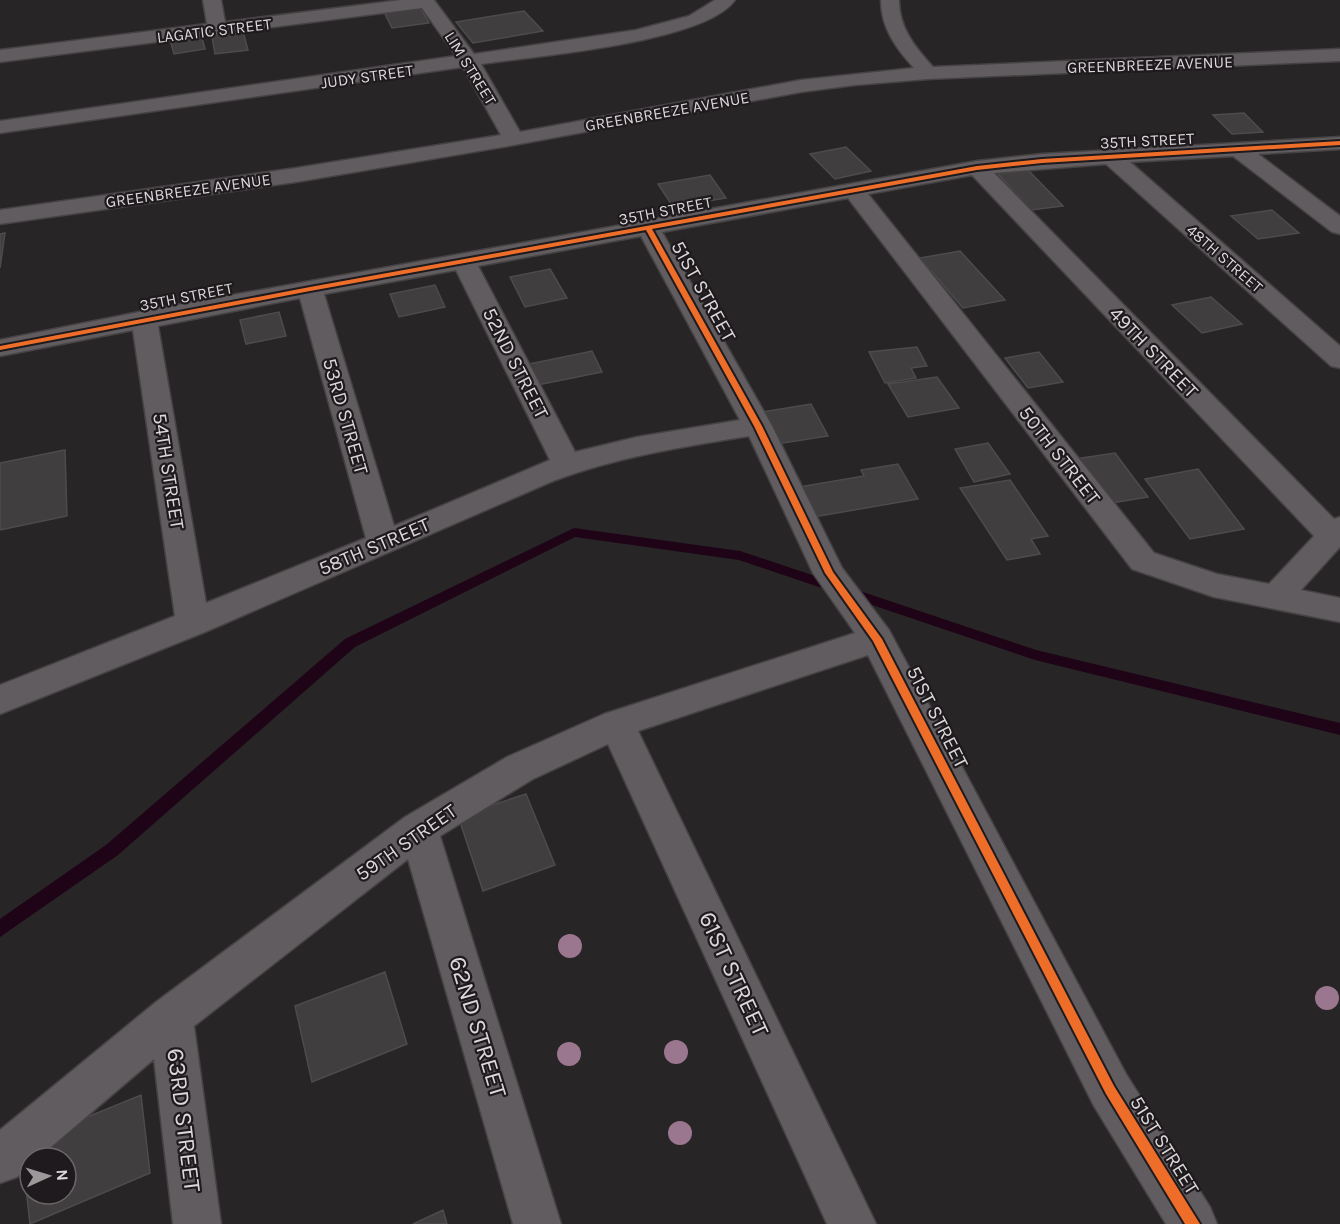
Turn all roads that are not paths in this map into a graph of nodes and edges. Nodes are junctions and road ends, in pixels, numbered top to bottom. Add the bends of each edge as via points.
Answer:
1 (212, 0) edge
2 (726, 0) edge
3 (890, 0) edge
4 (426, 1) edge
5 (217, 30) junction
6 (1340, 55) edge
7 (0, 56) edge
8 (470, 62) junction
9 (928, 73) junction
10 (0, 128) edge
11 (514, 139) junction
12 (1340, 143) edge
13 (1237, 149) junction
14 (1111, 157) junction
15 (976, 168) junction
16 (852, 189) junction
17 (0, 217) edge
18 (1340, 227) edge
19 (648, 228) junction
20 (464, 262) junction
21 (310, 289) junction
22 (144, 319) junction
23 (0, 348) edge
24 (1340, 360) edge
25 (758, 426) junction
26 (567, 465) junction
27 (1336, 532) edge
28 (383, 543) junction
29 (1275, 598) junction
30 (1340, 610) edge
31 (193, 622) junction
32 (866, 624) junction
33 (0, 700) edge
34 (617, 724) junction
35 (419, 829) junction
36 (171, 1017) junction
37 (0, 1160) edge
38 (198, 1224) edge
39 (537, 1224) edge
40 (852, 1224) edge
41 (1193, 1224) edge

1 - 5 street
2 - 8 street, JUDY STREET via 688,23 636,36
3 - 9 street via 889,14 903,43
4 - 5 street, LAGATIC STREET
4 - 8 street, LIM STREET
5 - 7 street, LAGATIC STREET
6 - 9 street, GREENBREEZE AVENUE
8 - 10 street, JUDY STREET
8 - 11 street, LIM STREET
9 - 11 street, GREENBREEZE AVENUE via 801,86
11 - 17 street, GREENBREEZE AVENUE via 284,177
12 - 13 street, 35TH STREET
13 - 14 street, 35TH STREET
13 - 18 street
14 - 15 street, 35TH STREET
14 - 24 street, 48TH STREET
15 - 16 street, 35TH STREET
15 - 27 street, 49TH STREET
16 - 19 street, 35TH STREET
16 - 29 street, 50TH STREET via 1143,561 1214,585
19 - 20 street, 35TH STREET
19 - 25 street, 51ST STREET
20 - 21 street, 35TH STREET
20 - 26 street, 52ND STREET
21 - 22 street, 35TH STREET
21 - 28 street, 53RD STREET
22 - 23 street, 35TH STREET
22 - 31 street, 54TH STREET
25 - 26 street, 58TH STREET via 641,445
25 - 32 street, 51ST STREET via 829,573
26 - 28 street, 58TH STREET
27 - 29 street
28 - 31 street, 58TH STREET
29 - 30 street, 50TH STREET
31 - 33 street, 58TH STREET
32 - 34 street, 59TH STREET
32 - 41 street, 51ST STREET via 1110,1090
34 - 35 street, 59TH STREET via 520,768
34 - 40 street, 61ST STREET
35 - 36 street, 59TH STREET
35 - 39 street, 62ND STREET
36 - 37 street, 59TH STREET
36 - 38 street, 63RD STREET

